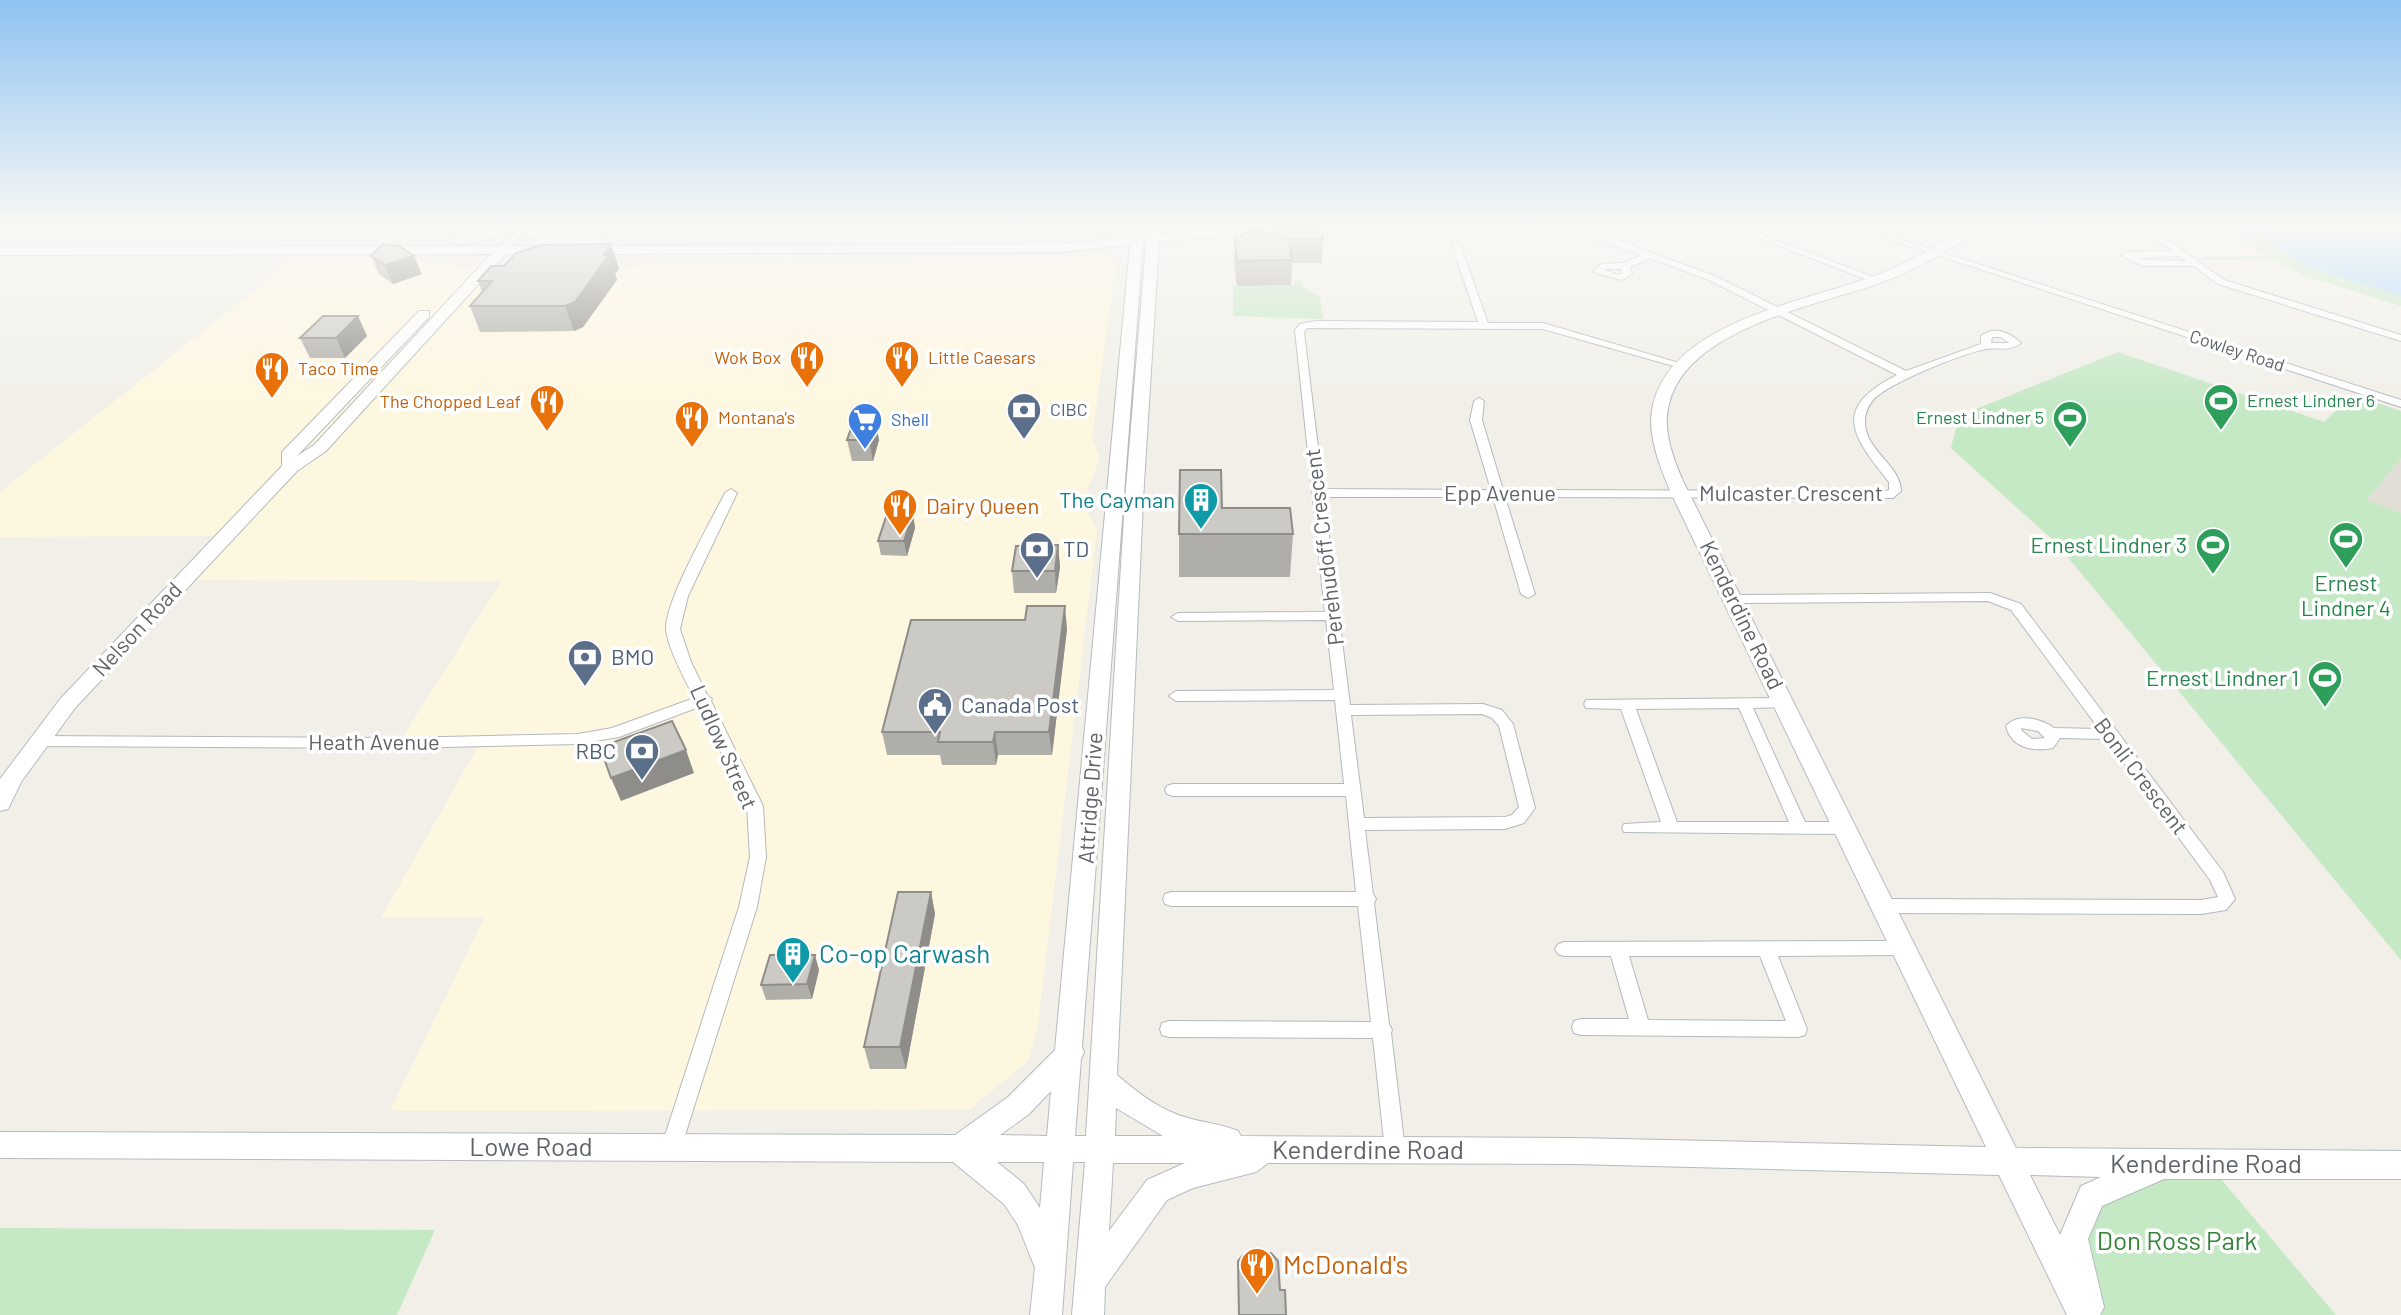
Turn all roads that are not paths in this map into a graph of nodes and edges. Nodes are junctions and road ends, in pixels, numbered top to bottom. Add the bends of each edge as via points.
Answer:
1 (458, 285) edge
2 (469, 285) edge
3 (1133, 285) edge
4 (1150, 285) edge
5 (1470, 285) edge
6 (1727, 285) edge
7 (1860, 285) edge
8 (2037, 285) edge
9 (2229, 285) edge
10 (1781, 312) junction
11 (1484, 324) junction
12 (2401, 338) edge
13 (1986, 346) dead end
14 (1681, 365) junction
15 (1907, 376) junction
16 (1479, 401) dead end
17 (2401, 404) edge
18 (291, 467) junction
19 (731, 493) dead end
20 (1319, 493) junction
21 (1498, 493) junction
22 (1680, 493) junction
23 (1528, 594) dead end
24 (1733, 599) junction
25 (1333, 616) junction
26 (1178, 617) dead end
27 (1176, 696) dead end
28 (705, 699) junction
29 (1343, 702) junction
30 (1785, 703) junction
31 (1591, 704) dead end
32 (1627, 704) junction
33 (1744, 704) junction
34 (2050, 733) dead end
35 (2109, 734) junction
36 (37, 741) junction
37 (1173, 790) dead end
38 (1354, 790) junction
39 (0, 803) edge
40 (1358, 824) junction
41 (1630, 828) dead end
42 (1671, 828) junction
43 (1800, 828) junction
44 (1846, 828) junction
45 (1171, 899) dead end
46 (1368, 899) junction
47 (1884, 906) junction
48 (1766, 948) junction
49 (1905, 948) junction
50 (1564, 949) dead end
51 (1618, 949) junction
52 (1581, 1027) dead end
53 (1641, 1028) junction
54 (1169, 1029) dead end
55 (1383, 1030) junction
56 (1071, 1052) junction
57 (1102, 1078) junction
58 (0, 1145) edge
59 (671, 1148) junction
60 (1063, 1148) junction
61 (1100, 1148) junction
62 (959, 1149) junction
63 (1395, 1150) junction
64 (1296, 1151) junction
65 (2010, 1162) junction
66 (2162, 1165) junction
67 (2401, 1165) edge
68 (1050, 1269) junction
69 (1090, 1282) junction
70 (1046, 1315) edge
71 (1088, 1315) edge
72 (2083, 1315) edge
73 (2090, 1315) edge

1 - 18 main road, Nelson Road via 288,455
2 - 18 main road, Nelson Road via 313,455
3 - 56 main road, Attridge Drive
4 - 57 main road, Attridge Drive
5 - 11 street
6 - 10 street
7 - 10 main road, Kenderdine Road
8 - 17 street, Cowley Road
9 - 12 street
10 - 14 main road, Kenderdine Road via 1735,328 1700,347
10 - 15 street
11 - 14 street, Perehudoff Crescent via 1558,329
11 - 20 street, Perehudoff Crescent via 1301,327
13 - 15 street
14 - 22 main road, Kenderdine Road via 1665,393 1660,440
15 - 22 street, Mulcaster Crescent via 1866,398 1858,419 1866,443 1895,482 1889,495
16 - 21 street via 1476,420
18 - 36 main road, Nelson Road
19 - 28 street, Ludlow Street via 681,596 673,629
20 - 21 street, Epp Avenue
20 - 25 street, Perehudoff Crescent
21 - 22 street, Epp Avenue
21 - 23 street
22 - 24 main road, Kenderdine Road
24 - 30 main road, Kenderdine Road
24 - 35 street, Bonli Crescent via 2003,599 2016,607
25 - 26 street
25 - 29 street, Perehudoff Crescent
27 - 29 street
28 - 36 street, Heath Avenue via 614,733 578,739
28 - 59 street, Ludlow Street via 755,806 758,857 748,907
29 - 38 street, Perehudoff Crescent
29 - 40 street via 1497,714 1506,724 1527,808 1518,819 1505,823
30 - 33 street
30 - 44 main road, Kenderdine Road
31 - 32 street
32 - 33 street
32 - 42 street
33 - 43 street
34 - 35 street
35 - 47 street, Bonli Crescent via 2217,877 2227,899 2220,905
36 - 39 main road, Nelson Road
37 - 38 street
38 - 40 street, Perehudoff Crescent
40 - 46 street, Perehudoff Crescent
41 - 42 street
42 - 43 street
43 - 44 street
44 - 47 main road, Kenderdine Road
45 - 46 street
46 - 55 street, Perehudoff Crescent
47 - 49 main road, Kenderdine Road
48 - 49 street
48 - 51 street
48 - 53 street via 1798,1029
49 - 65 main road, Kenderdine Road
50 - 51 street
51 - 53 street
52 - 53 street
54 - 55 street
55 - 63 street, Perehudoff Crescent
56 - 60 main road, Attridge Drive
56 - 62 main road via 1018,1106
57 - 61 main road, Attridge Drive
57 - 64 main road via 1138,1111 1181,1132
58 - 59 main road, Lowe Road
59 - 62 main road, Lowe Road
60 - 61 main road, Kenderdine Road
60 - 62 main road, Lowe Road
60 - 68 main road, Attridge Drive
61 - 64 main road, Kenderdine Road
61 - 69 main road, Attridge Drive
62 - 68 main road via 1014,1194 1029,1216
63 - 64 main road, Kenderdine Road
63 - 65 main road, Kenderdine Road
64 - 69 main road via 1215,1168 1157,1190
65 - 66 main road, Kenderdine Road
65 - 72 main road
66 - 67 main road, Kenderdine Road
66 - 73 main road via 2091,1196 2073,1239
68 - 70 main road, Attridge Drive
69 - 71 main road, Attridge Drive

